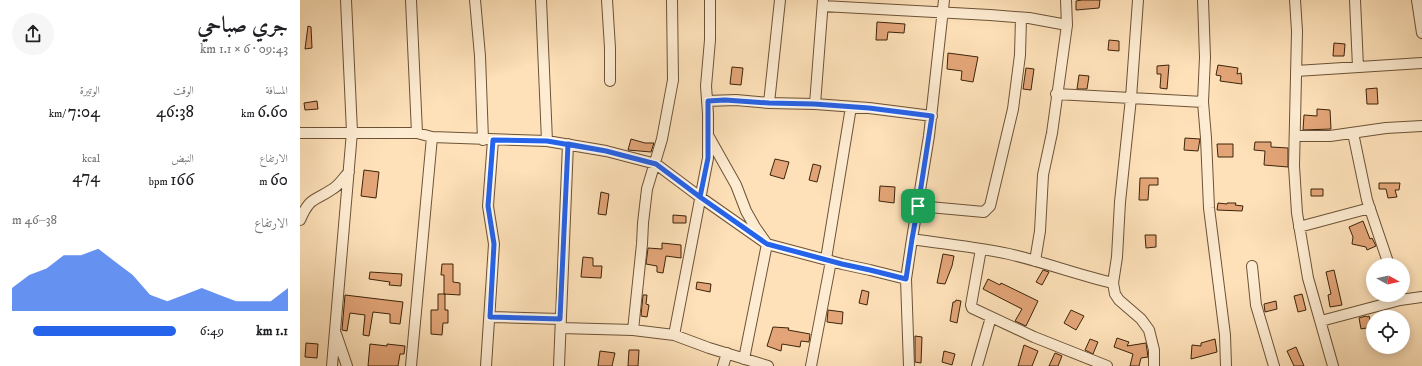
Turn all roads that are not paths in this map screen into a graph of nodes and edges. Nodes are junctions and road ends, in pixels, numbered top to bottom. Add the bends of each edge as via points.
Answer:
1 (346, 0) edge
2 (411, 0) edge
3 (475, 0) edge
4 (540, 0) edge
5 (607, 0) edge
6 (672, 0) edge
7 (710, 0) edge
8 (780, 0) edge
9 (944, 0) edge
10 (1066, 0) edge
11 (1138, 0) edge
12 (1204, 0) edge
13 (1295, 0) edge
14 (1355, 0) edge
15 (1417, 0) edge
16 (823, 3) edge
17 (943, 13) junction
18 (1021, 18) junction
19 (1067, 25) junction
20 (1422, 34) edge
21 (1422, 63) edge
22 (1358, 67) junction
23 (1296, 71) junction
24 (610, 81) dead end
25 (1056, 94) junction
26 (1131, 98) junction
27 (708, 101) junction
28 (1203, 102) junction
29 (769, 103) junction
30 (814, 104) junction
31 (851, 107) junction
32 (932, 116) junction
33 (1422, 126) edge
34 (352, 132) junction
35 (300, 133) edge
36 (417, 133) junction
37 (1354, 133) junction
38 (708, 134) junction
39 (1296, 136) junction
40 (432, 137) junction
41 (488, 140) junction
42 (547, 141) junction
43 (568, 144) junction
44 (656, 164) junction
45 (349, 172) junction
46 (700, 197) junction
47 (918, 206) junction
48 (1370, 208) junction
49 (300, 220) edge
50 (1299, 227) junction
51 (912, 239) junction
52 (767, 244) junction
53 (981, 249) junction
54 (1387, 258) edge
55 (828, 260) junction
56 (1035, 261) junction
57 (1252, 266) dead end
58 (906, 279) junction
59 (1113, 283) junction
60 (1410, 297) edge
61 (1422, 297) edge
62 (1384, 302) edge
63 (490, 317) junction
64 (991, 317) junction
65 (1321, 321) junction
66 (560, 323) junction
67 (334, 330) junction
68 (633, 330) junction
69 (674, 335) junction
70 (727, 353) junction
71 (744, 359) junction
72 (332, 366) edge
73 (347, 366) edge
74 (411, 366) edge
75 (486, 366) edge
76 (559, 366) edge
77 (723, 366) edge
78 (768, 366) edge
79 (811, 366) edge
80 (909, 366) edge
81 (977, 366) edge
82 (1108, 366) edge
83 (1154, 366) edge
84 (1226, 366) edge
85 (1274, 366) edge
86 (1333, 366) edge

1 - 34 street
2 - 36 street
3 - 41 street
4 - 42 street
5 - 24 street
6 - 44 street via 673,80
7 - 27 street via 706,86
8 - 29 street
9 - 17 street
10 - 19 street
11 - 26 street
12 - 28 street
13 - 23 street
14 - 22 street
15 - 20 street
16 - 17 street
16 - 30 street
17 - 18 street
17 - 32 street
18 - 19 street
18 - 47 street via 1020,55 1013,110 990,206 984,212
19 - 25 street
21 - 22 street
22 - 23 street
23 - 39 street
25 - 26 street
25 - 56 street via 1052,133 1043,175 1040,231
26 - 28 street
26 - 59 street
27 - 29 street
27 - 38 street
28 - 84 street via 1209,208 1225,335
29 - 30 street
30 - 31 street
31 - 32 street
31 - 55 street
32 - 47 street
33 - 37 street
34 - 35 street
34 - 36 street
34 - 45 street
36 - 40 street
37 - 39 street
37 - 48 street
38 - 46 street via 708,158
38 - 52 street via 732,178 746,211
39 - 50 street via 1294,166
40 - 41 street
40 - 74 street
41 - 42 street
41 - 63 street via 488,206 494,244
42 - 43 street
43 - 44 street
43 - 66 street
44 - 46 street
44 - 68 street via 647,189 642,223
45 - 49 street via 331,190 310,202
45 - 67 street
46 - 52 street
46 - 69 street
47 - 51 street
48 - 50 street
48 - 54 street
50 - 65 street via 1308,278
51 - 53 street
51 - 58 street
52 - 55 street
52 - 71 street
53 - 56 street
53 - 64 street via 971,306
55 - 58 street
55 - 79 street
56 - 59 street
57 - 85 street via 1256,305
58 - 80 street
59 - 83 street via 1119,300 1141,319 1149,330 1154,350
60 - 61 street
62 - 65 street
63 - 66 street
63 - 75 street
64 - 81 street
64 - 82 street
65 - 86 street
66 - 68 street
66 - 76 street
67 - 72 street
67 - 73 street
68 - 69 street
69 - 70 street
70 - 71 street
70 - 77 street
71 - 78 street

